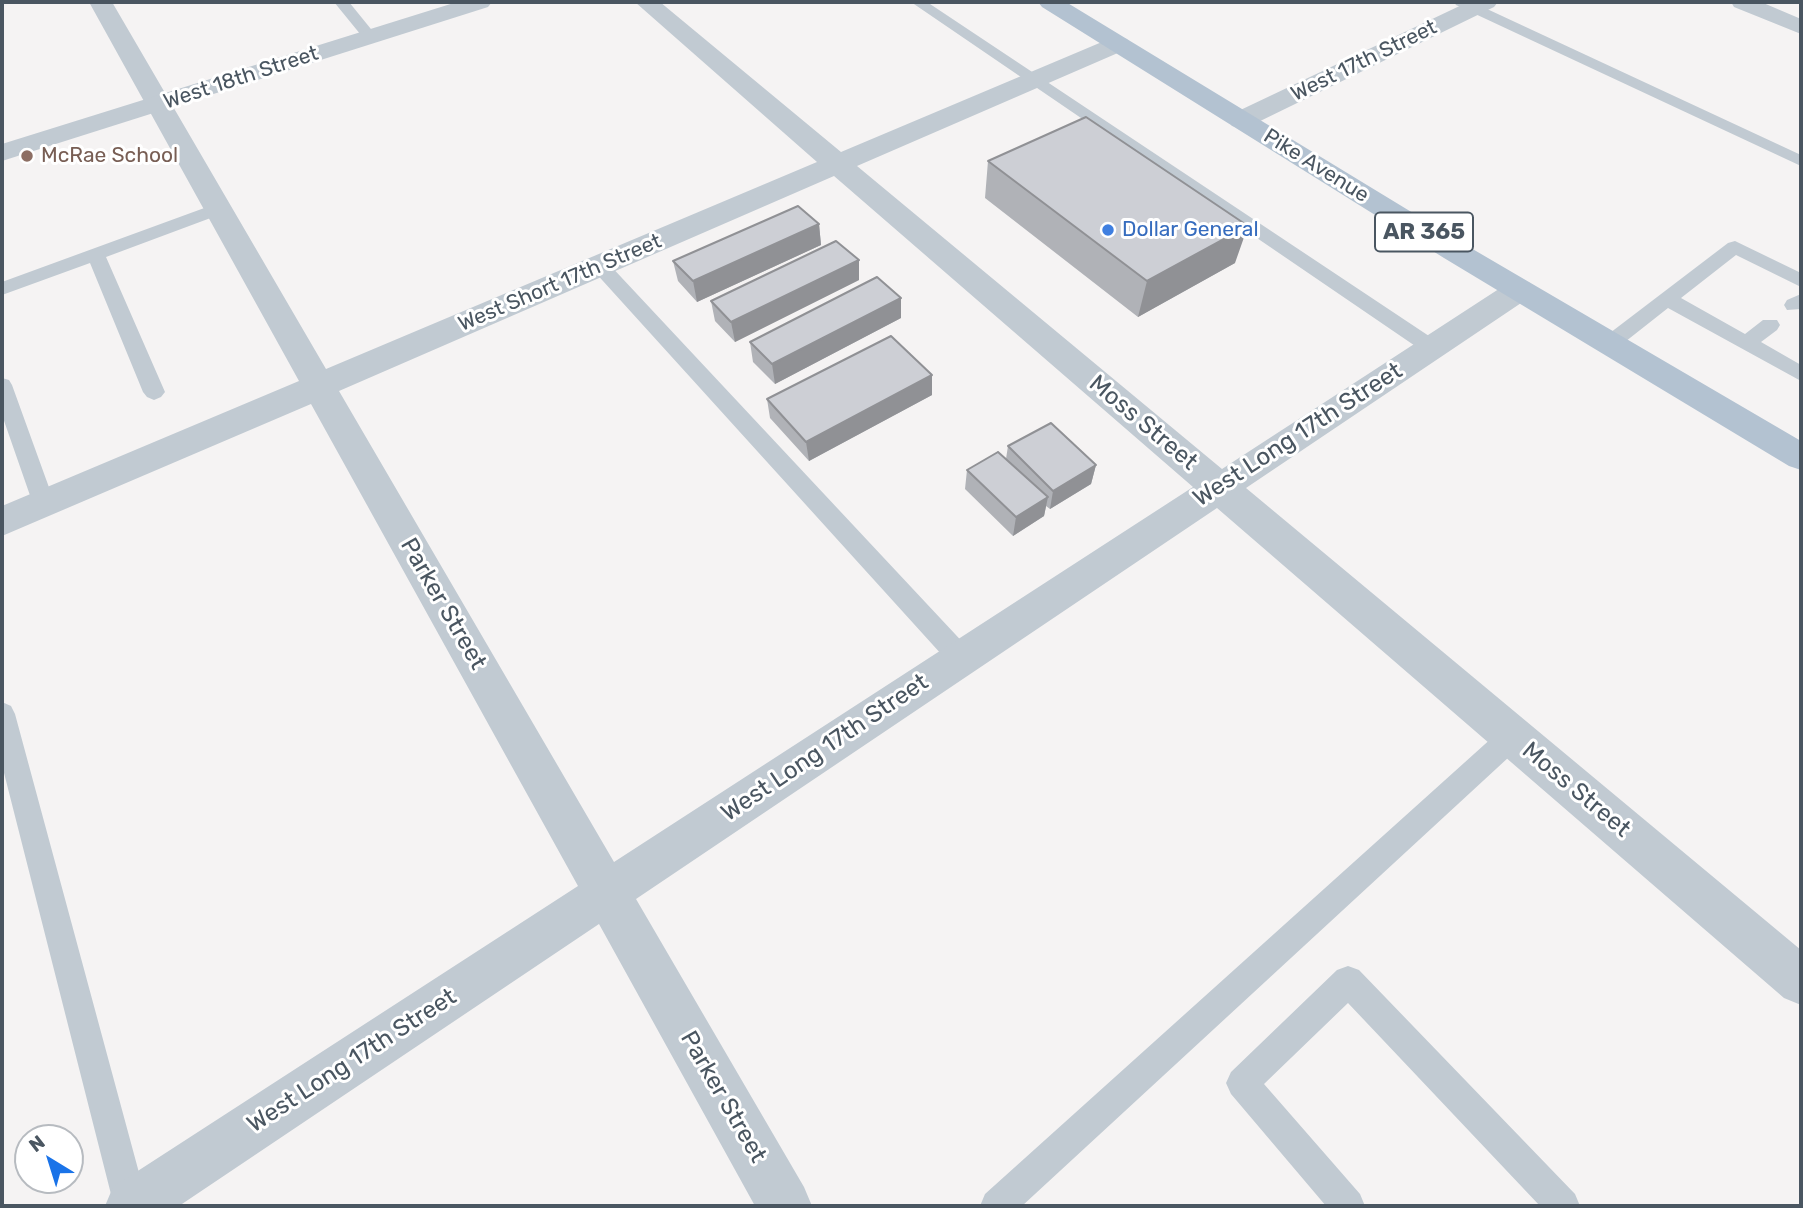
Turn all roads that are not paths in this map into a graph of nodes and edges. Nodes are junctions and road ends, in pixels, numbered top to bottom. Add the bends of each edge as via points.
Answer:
1 (100, 2) edge
2 (341, 2) edge
3 (480, 2) edge
4 (646, 2) edge
5 (918, 2) edge
6 (1050, 2) edge
7 (1742, 2) edge
8 (1474, 4) edge
9 (1801, 27) edge
10 (370, 37) junction
11 (1118, 44) junction
12 (1034, 80) junction
13 (158, 104) junction
14 (1241, 120) junction
15 (2, 153) edge
16 (1801, 160) edge
17 (838, 164) junction
18 (218, 209) junction
19 (95, 254) junction
20 (600, 266) junction
21 (1801, 281) edge
22 (2, 289) edge
23 (1519, 290) junction
24 (1667, 299) junction
25 (1770, 325) dead end
26 (1609, 344) junction
27 (1746, 344) junction
28 (1431, 347) junction
29 (1800, 371) edge
30 (2, 385) edge
31 (319, 386) junction
32 (154, 392) dead end
33 (1801, 457) edge
34 (1219, 488) junction
35 (44, 504) junction
36 (2, 522) edge
37 (961, 658) junction
38 (2, 714) edge
39 (1513, 736) junction
40 (607, 892) junction
41 (1801, 981) edge
42 (131, 1206) edge
43 (785, 1206) edge
44 (997, 1206) edge
45 (1348, 1206) edge
46 (1563, 1206) edge

1 - 13 street, Parker Street
2 - 10 lane
3 - 10 street, West 18th Street
4 - 17 street, Moss Street
5 - 12 lane
6 - 11 main road, Pike Avenue / AR 365
7 - 9 street
8 - 14 street, West 17th Street
8 - 16 lane
10 - 13 street, West 18th Street
11 - 12 street, West Short 17th Street
11 - 14 main road, Pike Avenue / AR 365
12 - 17 street, West Short 17th Street
12 - 28 lane
13 - 15 street, West 18th Street
13 - 18 street, Parker Street
14 - 23 main road, Pike Avenue / AR 365
17 - 20 street, West Short 17th Street
17 - 34 street, Moss Street
18 - 19 lane
18 - 31 street, Parker Street
19 - 22 lane
19 - 32 lane
20 - 31 street, West Short 17th Street
20 - 37 lane
21 - 24 lane via 1735,247
23 - 26 main road, Pike Avenue / AR 365
23 - 28 street, West Long 17th Street
24 - 26 lane
24 - 27 lane
25 - 27 lane
26 - 33 main road, Pike Avenue / AR 365
27 - 29 lane
28 - 34 street, West Long 17th Street
30 - 35 lane
31 - 35 street, West Short 17th Street
31 - 40 street, Parker Street
34 - 37 street, West Long 17th Street
34 - 39 street, Moss Street
35 - 36 street, West Short 17th Street
37 - 40 street, West Long 17th Street
38 - 42 lane
39 - 41 street, Moss Street
39 - 44 lane
40 - 42 street, West Long 17th Street
40 - 43 street, Parker Street
45 - 46 lane via 1242,1083 1348,981

